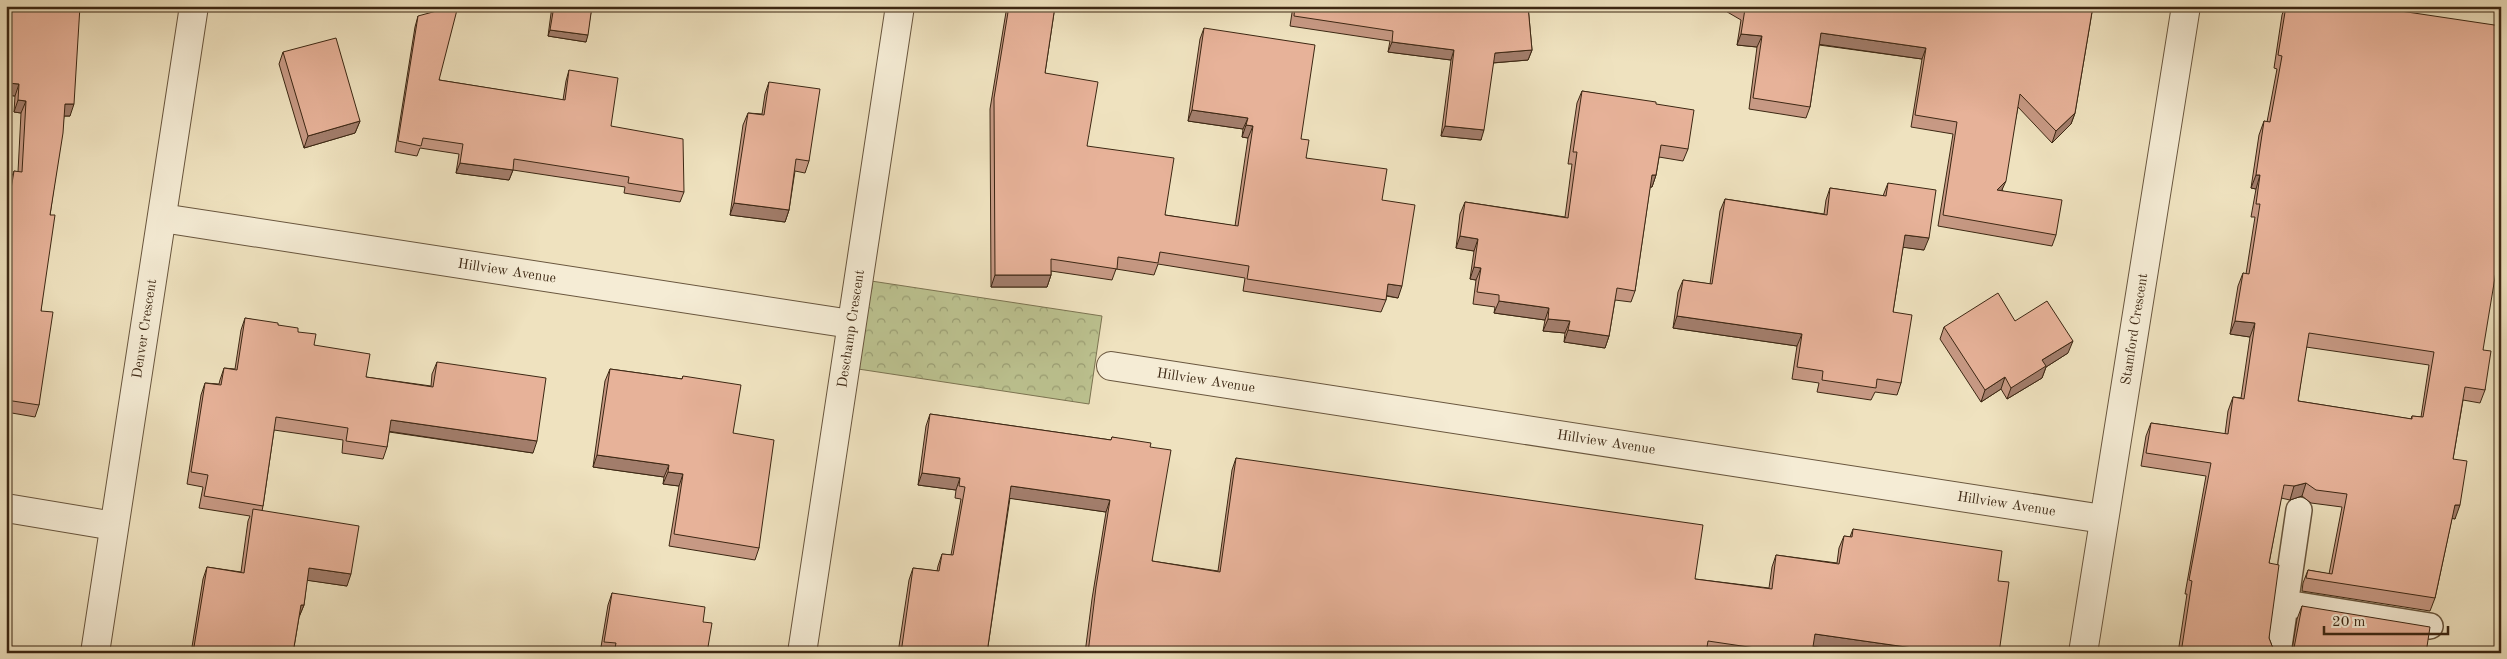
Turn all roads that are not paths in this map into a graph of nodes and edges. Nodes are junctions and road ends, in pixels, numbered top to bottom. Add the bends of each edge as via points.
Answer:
1 (194, 6) edge
2 (900, 6) edge
3 (2186, 6) edge
4 (162, 218) junction
5 (851, 324) junction
6 (1111, 366) dead end
7 (6, 508) edge
8 (2299, 510) dead end
9 (2103, 519) junction
10 (114, 526) junction
11 (2286, 603) junction
12 (2430, 626) edge
13 (95, 653) edge
14 (802, 653) edge
15 (2083, 653) edge
16 (2278, 653) edge

1 - 4 street, Denver Crescent
2 - 5 street, Deschamp Crescent
3 - 9 street, Stamford Crescent
4 - 5 street, Hillview Avenue
4 - 10 street, Denver Crescent
5 - 14 street, Deschamp Crescent
6 - 9 street, Hillview Avenue
7 - 10 street
8 - 11 lane
9 - 15 street, Stamford Crescent
10 - 13 street, Denver Crescent
11 - 12 lane
11 - 16 lane

